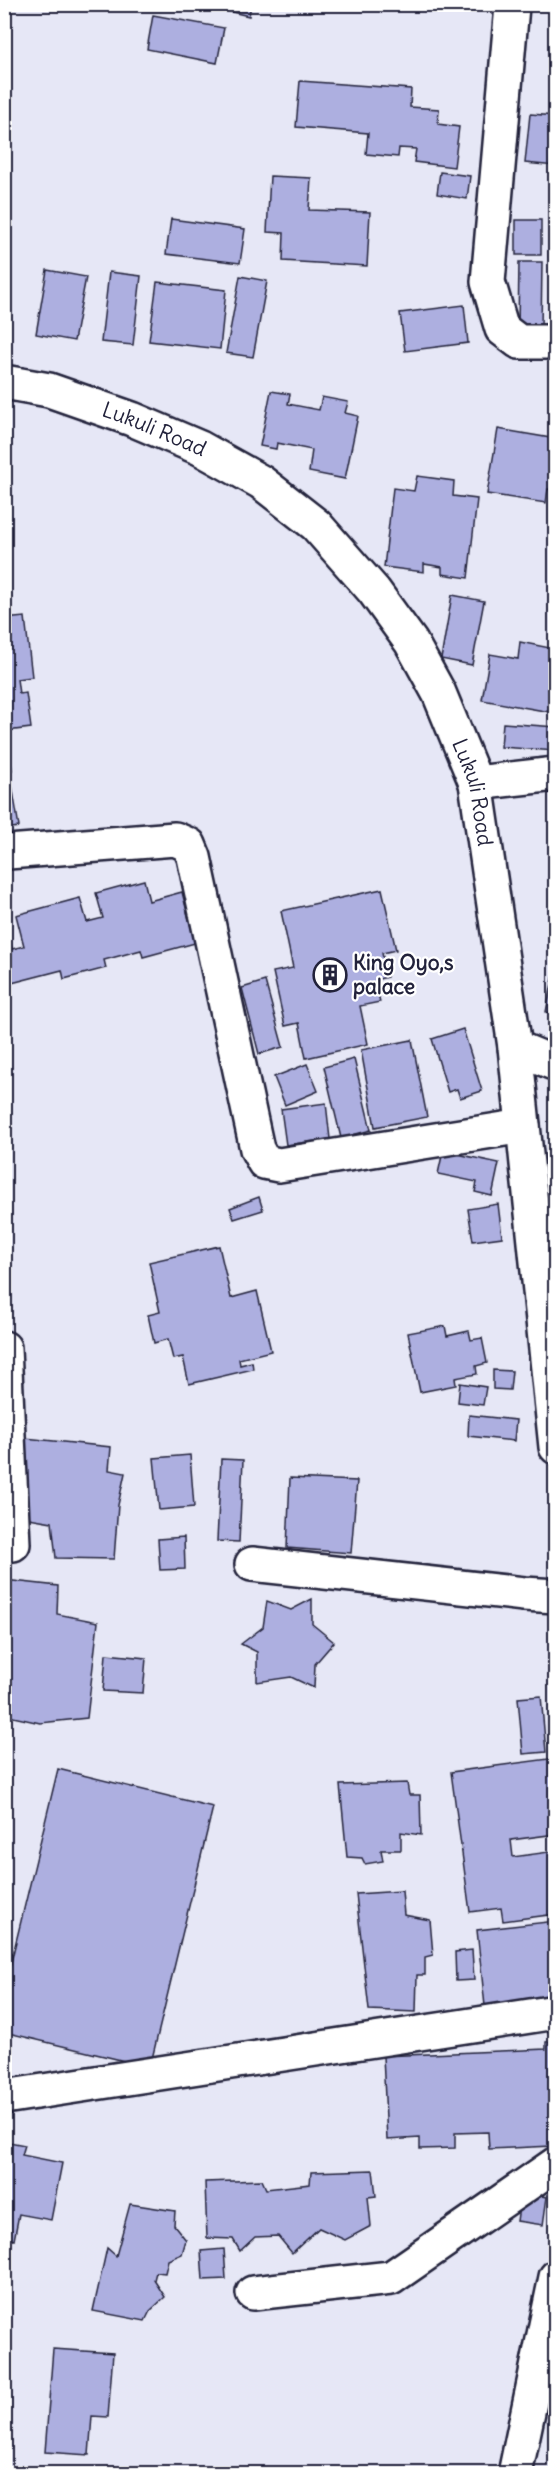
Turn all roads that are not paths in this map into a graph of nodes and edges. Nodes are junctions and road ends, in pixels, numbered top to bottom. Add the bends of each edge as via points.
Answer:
1 (512, 6) dead end
2 (555, 342) edge
3 (4, 382) edge
4 (555, 774) edge
5 (476, 783) junction
6 (8, 852) dead end
7 (515, 1047) junction
8 (555, 1064) edge
9 (523, 1126) junction
10 (4, 1348) edge
11 (555, 1447) edge
12 (13, 1544) dead end
13 (252, 1564) dead end
14 (555, 1596) edge
15 (555, 2012) edge
16 (4, 2097) edge
17 (555, 2164) edge
18 (555, 2277) edge
19 (253, 2293) dead end
20 (515, 2474) edge

1 - 2 street via 488,282 502,329 519,342
3 - 5 street, Lukuli Road via 49,390 200,448 261,482 316,525 374,591 411,642 439,693
4 - 5 street
5 - 7 street, Lukuli Road
6 - 9 street via 175,839 189,845 257,1149 264,1162 279,1166
7 - 8 street
7 - 9 street, Lukuli Road
9 - 11 street, Lukuli Road
10 - 12 street
13 - 14 street
15 - 16 street
17 - 19 street via 391,2278
18 - 20 street

